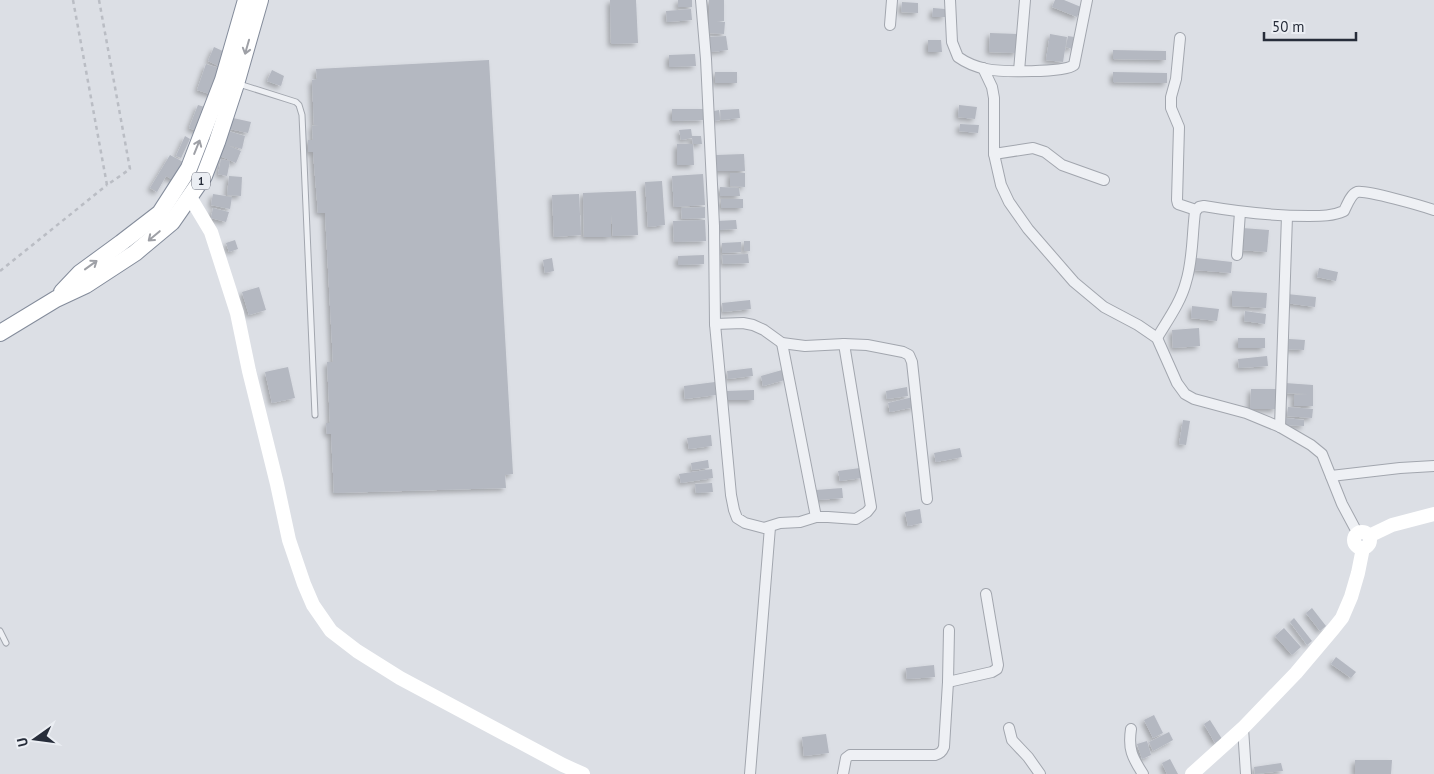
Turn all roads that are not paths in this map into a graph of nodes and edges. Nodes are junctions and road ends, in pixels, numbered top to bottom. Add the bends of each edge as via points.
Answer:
1 (246, 0) edge
2 (260, 0) edge
3 (701, 0) edge
4 (892, 0) edge
5 (950, 0) edge
6 (1024, 0) edge
7 (1086, 0) edge
8 (890, 25) dead end
9 (1180, 38) dead end
10 (983, 68) junction
11 (1019, 70) junction
12 (236, 84) junction
13 (994, 154) junction
14 (1104, 180) dead end
15 (190, 197) junction
16 (1196, 210) junction
17 (1434, 210) edge
18 (1240, 212) junction
19 (1287, 216) junction
20 (166, 217) junction
21 (1237, 255) dead end
22 (715, 324) junction
23 (0, 333) edge
24 (1157, 338) junction
25 (782, 343) junction
26 (844, 344) junction
27 (315, 415) dead end
28 (1280, 427) junction
29 (1434, 466) edge
30 (1331, 476) junction
31 (927, 499) dead end
32 (1434, 514) edge
33 (816, 518) junction
34 (770, 527) junction
35 (1363, 539) junction
36 (986, 594) dead end
37 (949, 630) dead end
38 (0, 631) edge
39 (6, 643) dead end
40 (948, 682) junction
41 (1009, 728) dead end
42 (1243, 728) junction
43 (1131, 729) dead end
44 (583, 774) edge
45 (750, 774) edge
46 (843, 774) edge
47 (1040, 774) edge
48 (1142, 774) edge
49 (1192, 774) edge
50 (1246, 774) edge

20 -> 1 highway, 1 via 223,80
2 -> 12 highway, 1
3 - 22 street via 714,226
4 - 8 street
5 - 10 street via 955,52 961,59
6 - 11 street
7 - 11 street via 1073,66
9 - 16 street via 1171,97 1179,127 1177,200 1178,204
10 - 11 street
10 - 13 street via 994,98
12 - 15 highway, 1 via 204,176
12 - 27 lane via 290,99 299,105 302,114
13 - 14 street via 1033,148 1045,152 1062,165
13 - 24 street via 1001,185 1009,202 1074,282 1104,307
15 - 20 highway, 1
15 - 44 main road via 211,232 237,313 290,540 307,591 331,631 400,678
16 - 18 street via 1204,206
16 - 24 street via 1186,283
17 - 19 street via 1360,192 1354,194 1340,213
18 - 19 street
18 - 21 street
19 - 28 street
20 - 23 highway, 1 via 135,253 86,285
22 - 25 street via 753,325
22 - 34 street via 734,510 740,521
24 - 28 street via 1185,394
25 - 26 street via 804,346
25 - 33 street
26 - 31 street via 868,345 909,356
26 - 33 street via 871,507 856,519
28 - 30 street via 1317,449
29 - 30 street
30 - 35 street via 1342,504
32 - 35 main road via 1392,525
33 - 34 street
34 - 45 street
35 - 42 main road via 1355,586 1342,618 1311,657
36 - 40 street via 997,669
37 - 40 street
38 - 39 lane
40 - 46 street via 944,747 939,754 854,754 846,758
41 - 47 street via 1012,740
42 - 49 main road
42 - 50 street
43 - 48 street via 1129,745

